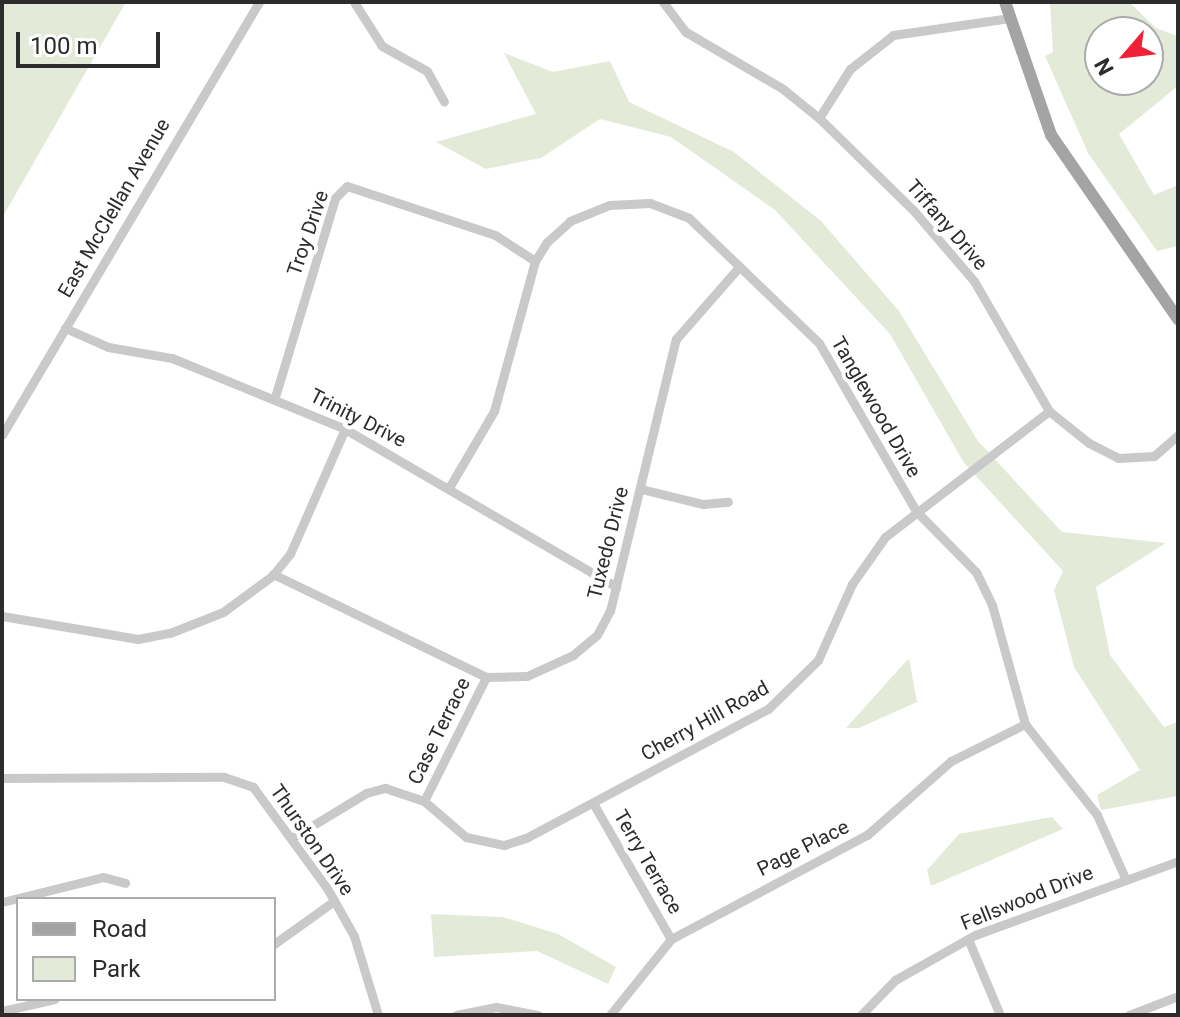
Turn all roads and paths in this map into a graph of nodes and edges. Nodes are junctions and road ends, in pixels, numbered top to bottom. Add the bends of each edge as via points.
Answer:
1 (259, 2) edge
2 (354, 2) edge
3 (663, 2) edge
4 (1005, 2) edge
5 (1010, 18) junction
6 (444, 102) dead end
7 (819, 118) junction
8 (535, 261) junction
9 (739, 267) junction
10 (1178, 319) edge
11 (65, 328) junction
12 (275, 397) junction
13 (1049, 411) junction
14 (345, 429) junction
15 (2, 435) edge
16 (1178, 435) edge
17 (450, 486) junction
18 (641, 489) junction
19 (728, 502) dead end
20 (916, 511) junction
21 (273, 574) junction
22 (616, 587) junction
23 (2, 616) edge
24 (486, 677) junction
25 (1025, 724) junction
26 (2, 778) edge
27 (424, 801) junction
28 (593, 803) junction
29 (292, 838) junction
30 (1178, 861) edge
31 (1125, 878) junction
32 (125, 883) dead end
33 (22, 897) edge
34 (334, 901) junction
35 (671, 939) junction
36 (968, 939) junction
37 (276, 943) edge
38 (1178, 996) edge
39 (46, 1001) edge
40 (2, 1011) edge
41 (378, 1015) edge
42 (456, 1015) edge
43 (538, 1015) edge
44 (610, 1015) edge
45 (861, 1015) edge
46 (1000, 1015) edge
47 (1129, 1015) edge

1 - 11 street, East McClellan Avenue
2 - 6 street via 382,46 427,71
3 - 7 street, Tiffany Drive via 686,32 783,89
4 - 5 main road
5 - 7 street via 893,35 850,69
5 - 10 main road via 1051,135
7 - 13 street, Tiffany Drive via 948,248 989,305
8 - 9 street, Tanglewood Drive via 570,221 609,205 639,202 689,218
8 - 12 street, Troy Drive via 495,235 347,186 335,198
8 - 17 street, Tanglewood Drive via 494,411
9 - 18 street, Tuxedo Drive via 676,339
9 - 20 street, Tanglewood Drive via 819,343
11 - 12 street, Trinity Drive via 108,347 172,358
11 - 15 street, East McClellan Avenue
12 - 14 street, Trinity Drive
13 - 16 street, Tiffany Drive via 1118,458 1154,456
13 - 20 street, Cherry Hill Road
14 - 17 street, Trinity Drive
14 - 21 street via 305,527
17 - 22 street, Trinity Drive
18 - 19 street via 703,504
18 - 22 street, Tuxedo Drive
20 - 25 street, Tanglewood Drive via 976,572 992,605
20 - 28 street, Cherry Hill Road via 864,564 818,660 792,690 768,709
21 - 23 street via 210,618 138,639
21 - 24 street, Tuxedo Drive
22 - 24 street, Tuxedo Drive via 604,625 573,655 527,676
24 - 27 street, Case Terrace
25 - 31 street, Tanglewood Drive via 1097,815
25 - 35 street, Page Place via 951,761 867,835
26 - 29 street, Thurston Drive via 224,777 253,787
27 - 28 street, Cherry Hill Road via 466,837 504,845
27 - 29 street, Cherry Hill Road via 378,788
28 - 35 street, Terry Terrace
29 - 34 street, Thurston Drive
30 - 31 street, Fellswood Drive
31 - 36 street, Fellswood Drive
32 - 33 street via 103,877
34 - 37 street
34 - 41 street, Thurston Drive via 367,965
35 - 44 street, Page Place
36 - 45 street, Fellswood Drive via 895,980
36 - 46 street
38 - 47 street
39 - 40 street
42 - 43 street via 496,1007

